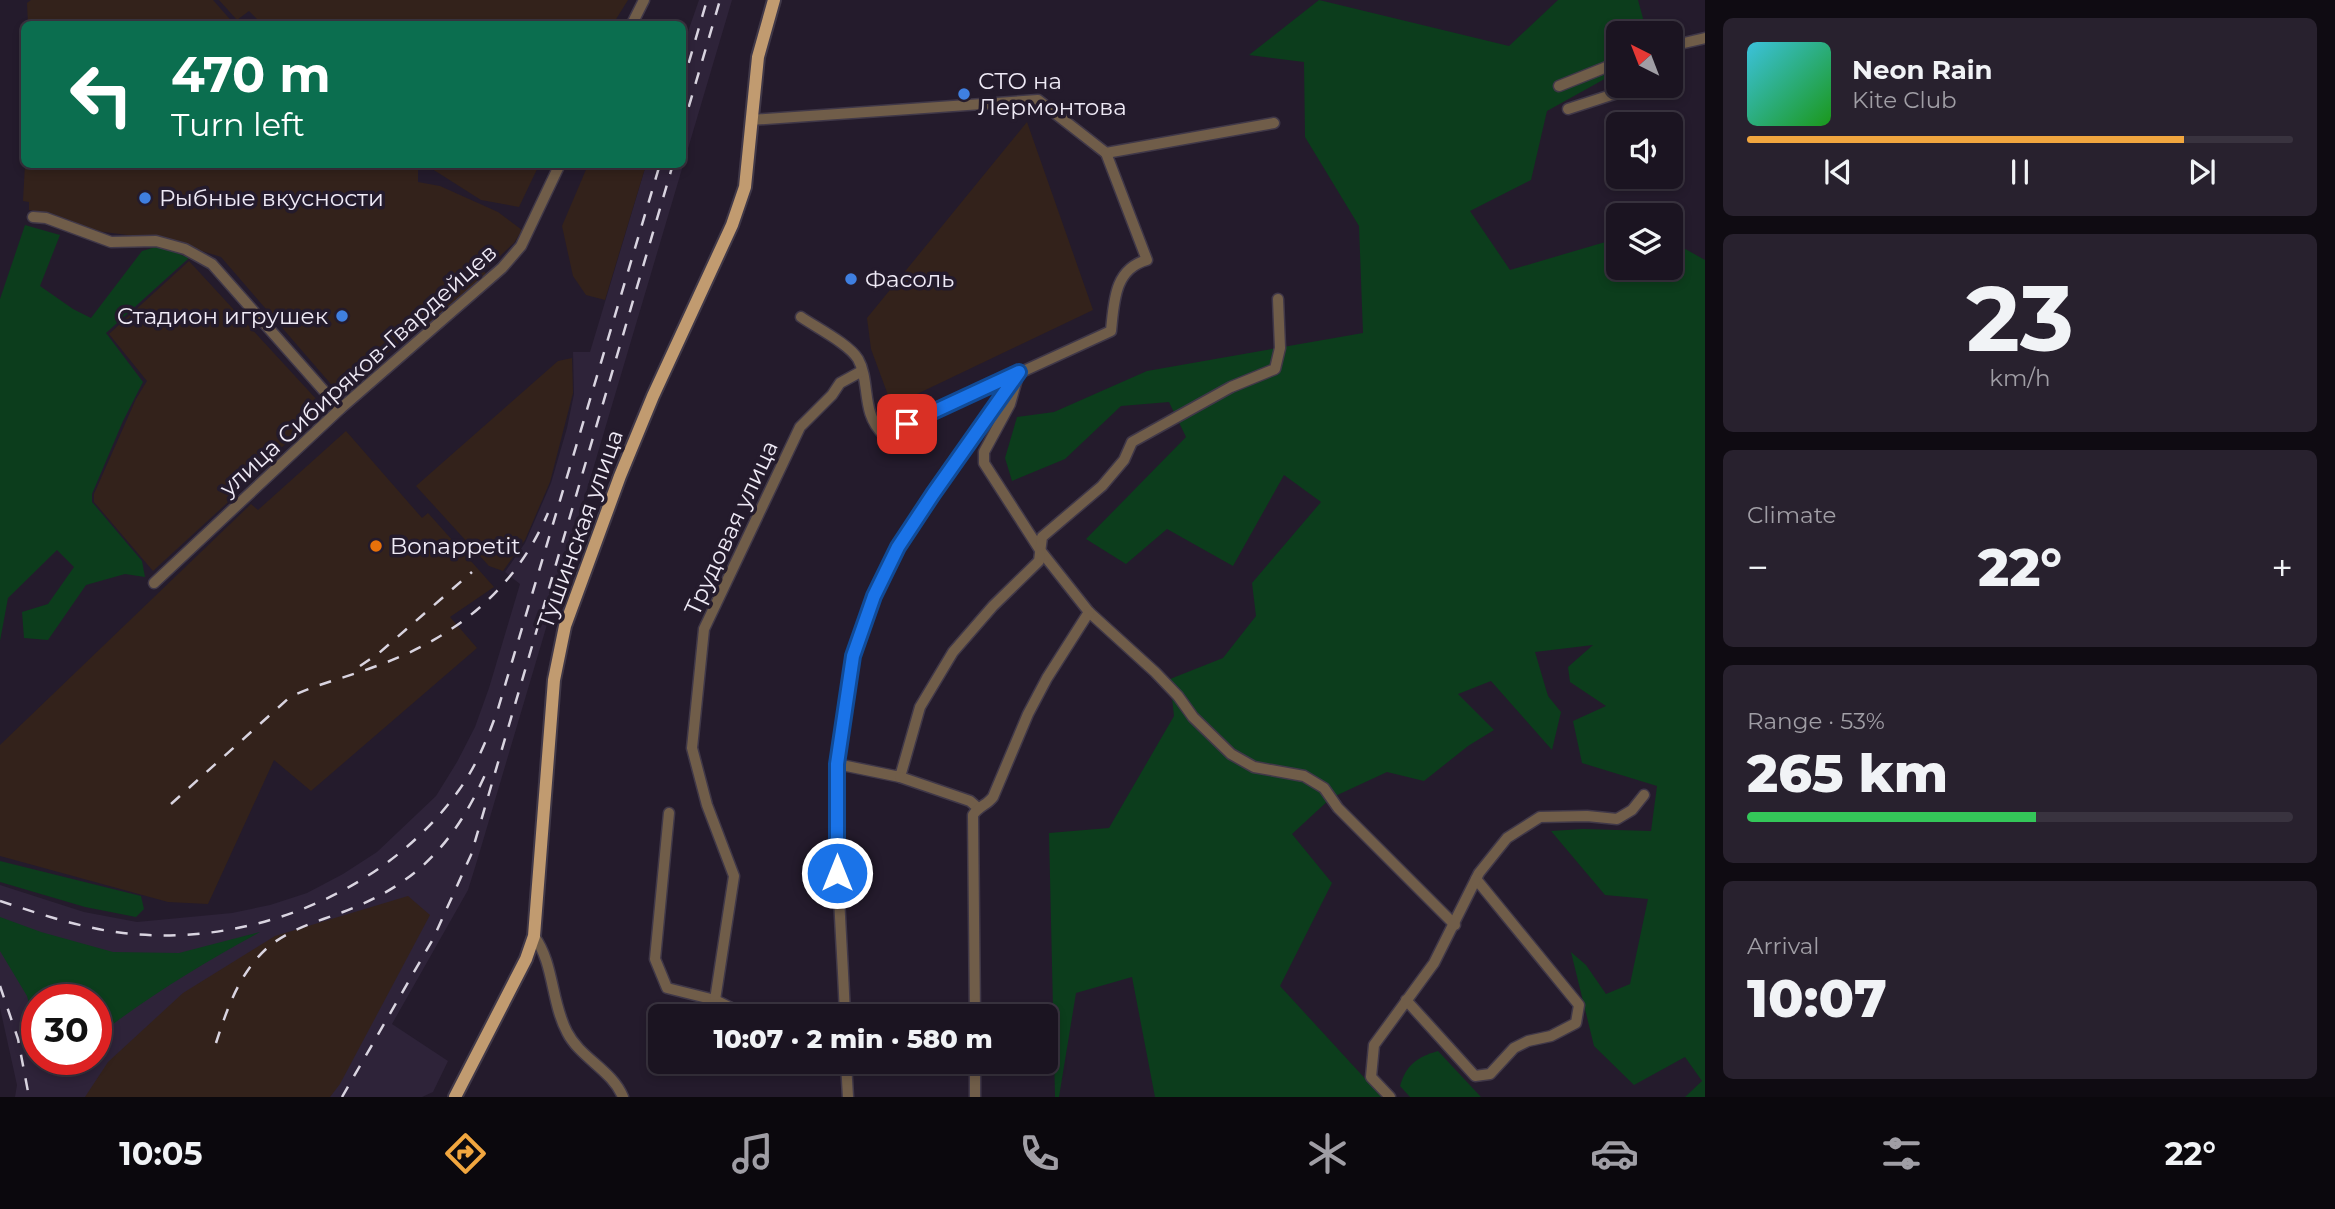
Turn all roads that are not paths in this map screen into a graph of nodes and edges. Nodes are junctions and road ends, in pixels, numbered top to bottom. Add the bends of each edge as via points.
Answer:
1 (644, 0) edge
2 (774, 0) edge
3 (634, 21) edge
4 (1705, 38) edge
5 (1684, 43) edge
6 (1606, 67) edge
7 (1559, 86) dead end
8 (1606, 97) edge
9 (1568, 109) dead end
10 (751, 120) junction
11 (1274, 122) dead end
12 (1106, 153) junction
13 (558, 168) edge
14 (33, 217) dead end
15 (1278, 299) dead end
16 (801, 317) dead end
17 (862, 371) junction
18 (1019, 372) junction
19 (340, 409) junction
20 (1040, 550) junction
21 (154, 583) dead end
22 (1089, 612) junction
23 (837, 764) junction
24 (900, 778) junction
25 (1644, 795) dead end
26 (978, 807) junction
27 (669, 813) dead end
28 (1476, 879) junction
29 (1455, 925) junction
30 (534, 936) junction
31 (715, 1000) junction
32 (1406, 1000) junction
33 (715, 1004) edge
34 (723, 1004) edge
35 (844, 1004) edge
36 (975, 1004) edge
37 (847, 1074) edge
38 (975, 1074) edge
39 (455, 1097) edge
40 (623, 1097) edge
41 (848, 1097) edge
42 (975, 1097) edge
43 (1390, 1097) edge

1 - 3 street
2 - 10 main road, Тушинская улица via 758,57
4 - 5 street
6 - 7 street
8 - 9 street
10 - 12 street via 1038,100
10 - 30 main road, Тушинская улица via 745,187 732,225 620,475 565,626 554,680
11 - 12 street
12 - 18 street via 1147,260 1136,262 1121,280 1111,331
13 - 19 street, улица Сибиряков-Гвардейцев via 521,246 502,268
14 - 19 street via 111,242 156,241 185,249 212,264
15 - 20 street via 1280,348 1275,369 1231,387 1132,442 1124,460 1102,486 1042,537
16 - 17 street via 852,352
17 - 18 street via 865,396 884,435
17 - 31 street, Трудовая улица via 840,383 800,427 704,629 692,748 707,805 734,876
18 - 20 street via 1010,404 984,453 984,463
18 - 23 street via 898,547 874,596 853,656
19 - 21 street, улица Сибиряков-Гвардейцев
20 - 22 street
20 - 24 street via 1039,561 953,652 920,707
22 - 26 street via 1028,714 993,797
22 - 29 street via 1178,696 1193,718 1231,754 1254,767 1304,776 1324,788 1338,808
23 - 24 street
23 - 35 street
24 - 26 street
25 - 28 street via 1617,819 1540,817 1507,838
26 - 36 street via 973,815
27 - 31 street via 654,959 667,988
28 - 29 street
28 - 32 street via 1579,1005 1576,1023 1514,1048 1490,1074 1475,1076
29 - 32 street
30 - 39 main road, Тушинская улица
30 - 40 street via 542,947 568,1035 618,1086
31 - 33 street, Трудовая улица
31 - 34 street
32 - 43 street via 1374,1045 1371,1077
37 - 41 street
38 - 42 street

